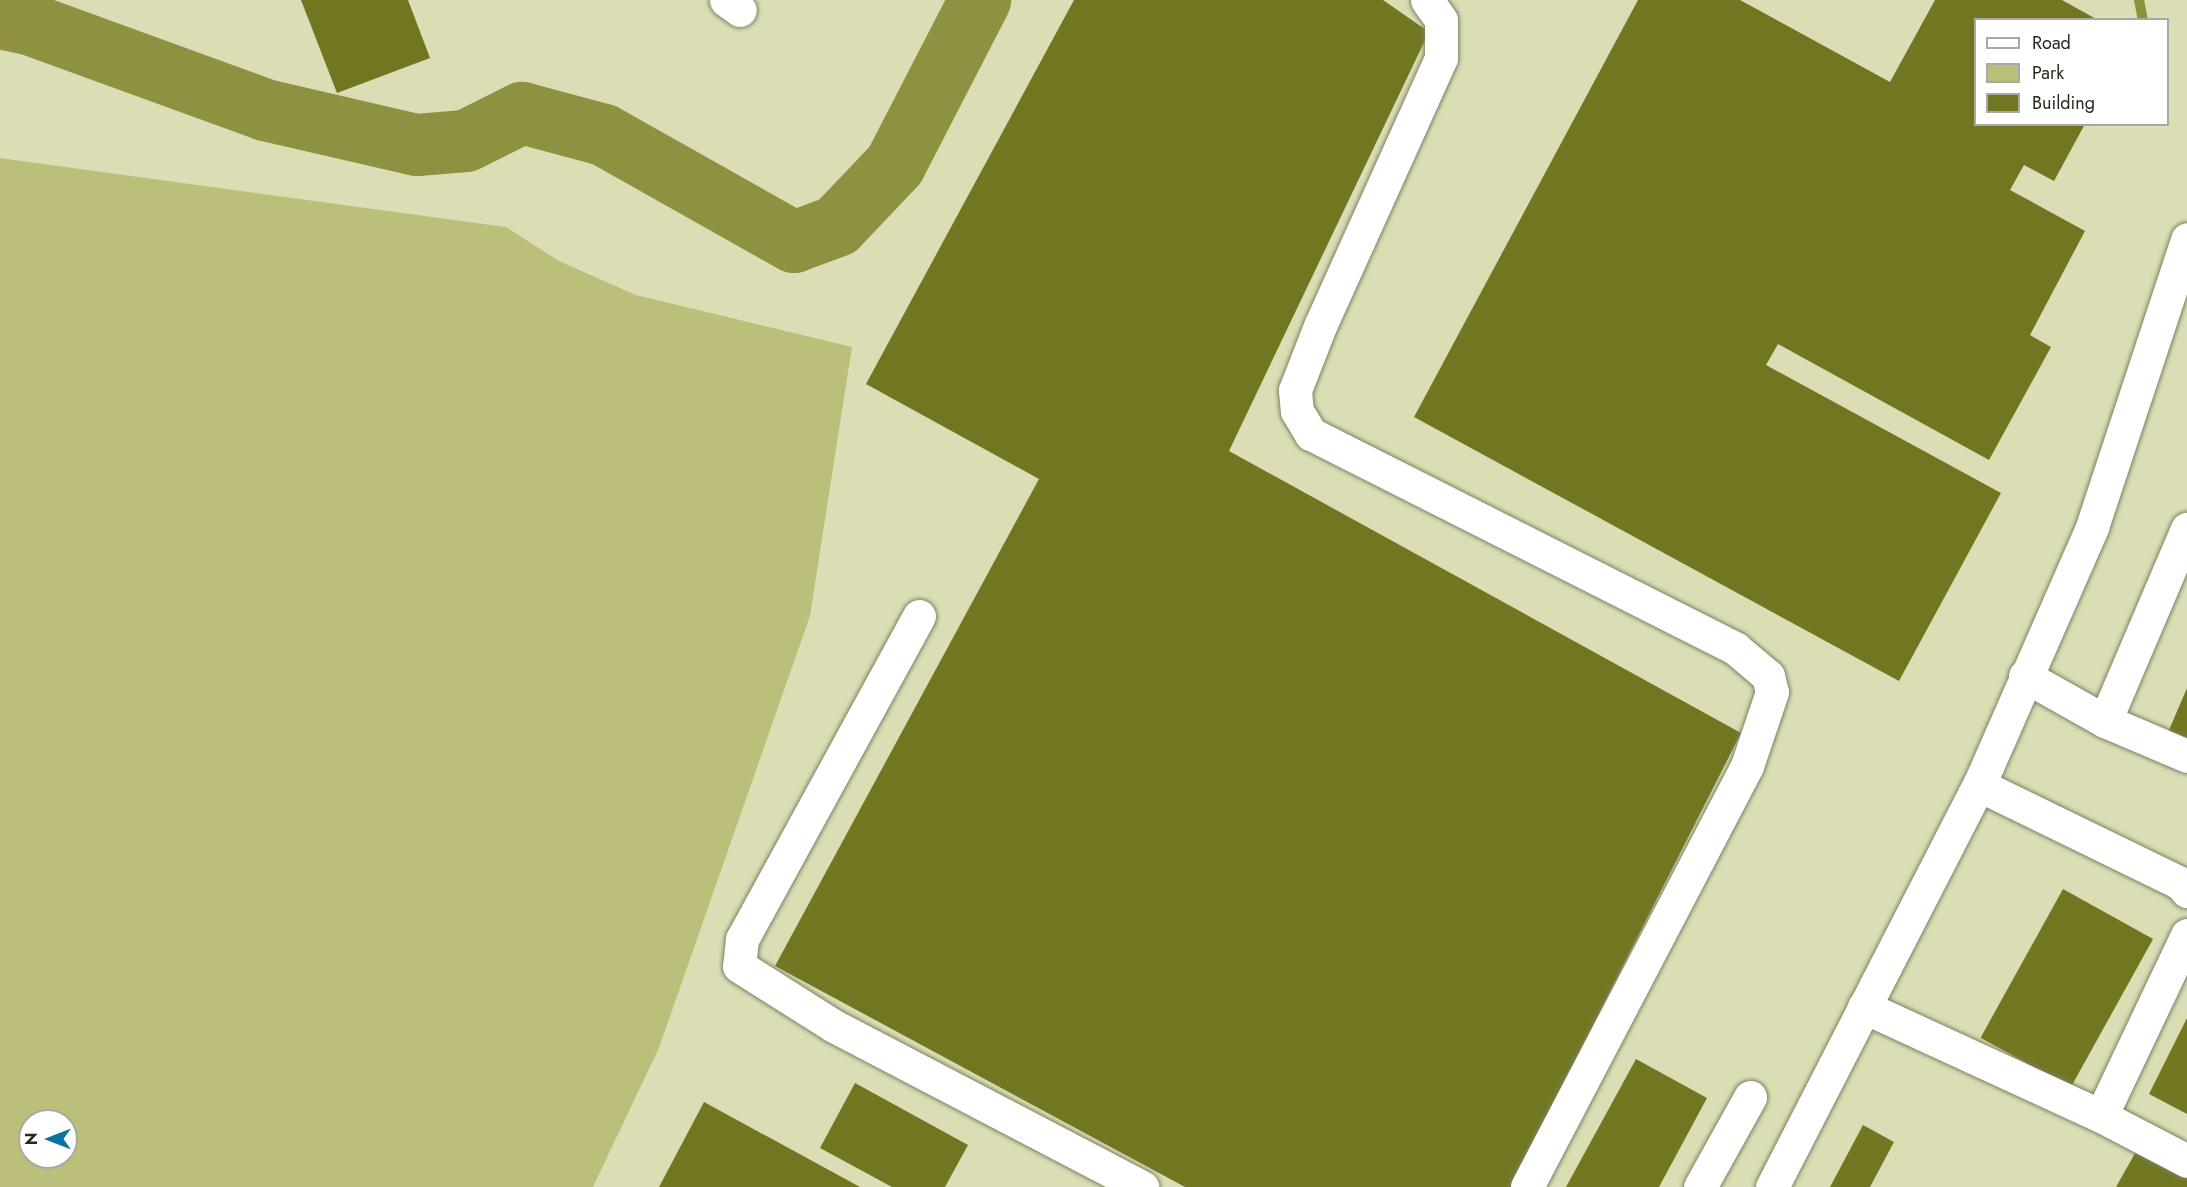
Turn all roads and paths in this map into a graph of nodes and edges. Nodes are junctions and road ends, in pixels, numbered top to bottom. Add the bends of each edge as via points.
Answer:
1 (1427, 0) edge
2 (2187, 239) edge
3 (2187, 529) edge
4 (920, 616) dead end
5 (2025, 676) junction
6 (2105, 721) junction
7 (2187, 756) edge
8 (1979, 786) junction
9 (2187, 891) edge
10 (2187, 935) edge
11 (1864, 1007) junction
12 (1750, 1097) dead end
13 (2100, 1116) junction
14 (2187, 1161) edge
15 (1142, 1187) edge
16 (1527, 1187) edge
17 (1700, 1187) edge
18 (1772, 1187) edge

1 - 16 lane via 1441,20 1441,58 1320,326 1295,390 1297,411 1311,434 1736,649 1768,676 1772,692 1747,766
2 - 5 lane via 2091,527
3 - 6 lane
4 - 15 lane via 742,939 739,966 834,1026
5 - 6 lane
5 - 8 lane
6 - 7 lane
8 - 9 lane via 2180,883
8 - 11 lane
10 - 13 lane
11 - 13 lane
11 - 18 lane
12 - 17 lane
13 - 14 lane

